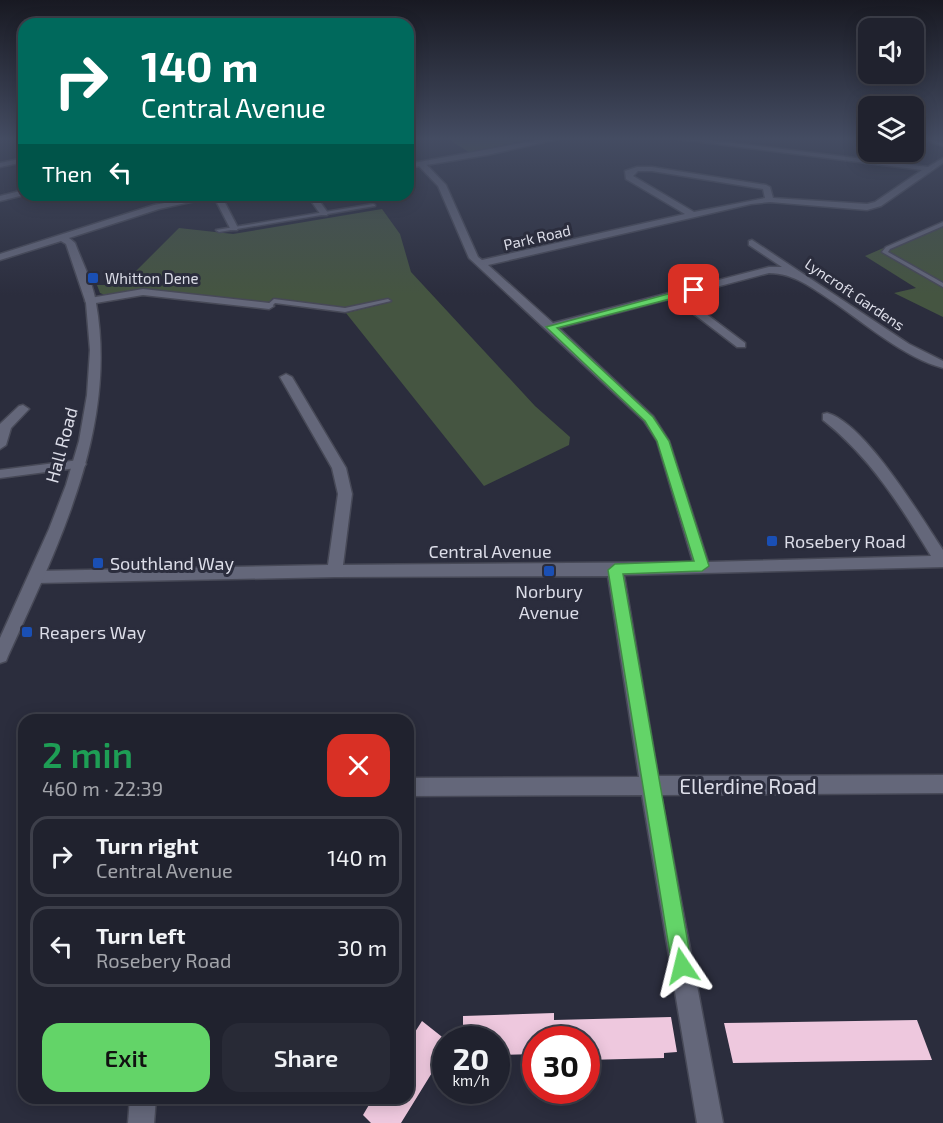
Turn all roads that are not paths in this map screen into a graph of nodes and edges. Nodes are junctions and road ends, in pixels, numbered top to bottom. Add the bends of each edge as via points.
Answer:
1 (444, 190) edge
2 (651, 190) edge
3 (767, 190) edge
4 (778, 190) edge
5 (898, 190) edge
6 (18, 194) edge
7 (0, 199) edge
8 (770, 200) junction
9 (220, 201) edge
10 (315, 201) edge
11 (162, 202) edge
12 (373, 205) dead end
13 (829, 205) junction
14 (324, 213) junction
15 (692, 215) junction
16 (940, 225) edge
17 (234, 228) junction
18 (219, 230) dead end
19 (943, 230) edge
20 (63, 238) junction
21 (753, 243) dead end
22 (0, 256) edge
23 (479, 264) junction
24 (804, 278) junction
25 (943, 285) edge
26 (675, 295) junction
27 (90, 301) junction
28 (388, 301) dead end
29 (269, 306) joint
30 (550, 327) junction
31 (741, 345) dead end
32 (943, 365) edge
33 (286, 377) dead end
34 (23, 409) dead end
35 (827, 417) dead end
36 (2, 428) edge
37 (0, 445) edge
38 (80, 464) junction
39 (0, 474) edge
40 (942, 561) edge
41 (702, 566) junction
42 (615, 570) junction
43 (335, 571) junction
44 (37, 578) junction
45 (0, 656) edge
46 (943, 784) edge
47 (650, 786) junction
48 (414, 787) edge
49 (143, 1104) edge
50 (141, 1123) edge
51 (710, 1123) edge

1 - 23 street
2 - 15 street
3 - 8 street
4 - 13 street
5 - 13 street, Park Road via 878,204 855,208
6 - 7 street
8 - 13 street, Park Road
8 - 15 street, Park Road
9 - 17 street
10 - 14 street
11 - 20 street
12 - 14 lane
14 - 17 lane
15 - 23 street, Park Road
16 - 19 lane
16 - 25 lane via 885,252
17 - 18 lane
20 - 22 street
20 - 27 street, Hall Road via 70,243
21 - 24 street, Lyncroft Gardens
23 - 30 street
24 - 26 street via 769,270
24 - 32 street, Lyncroft Gardens via 905,346
26 - 30 street
26 - 31 street
27 - 29 street via 143,292
27 - 38 street, Hall Road via 96,348 94,388
28 - 29 lane via 345,310 274,301
30 - 41 street via 649,419 663,441
33 - 43 street via 339,468 345,494
34 - 36 street
35 - 40 street via 882,468
36 - 37 street
38 - 39 street
38 - 44 street, Hall Road
40 - 41 street, Central Avenue
41 - 42 street, Central Avenue
42 - 43 street, Central Avenue
42 - 47 street
43 - 44 street, Central Avenue
44 - 45 street, Hall Road
46 - 47 street, Ellerdine Road
47 - 48 street, Ellerdine Road
47 - 51 street
49 - 50 street

